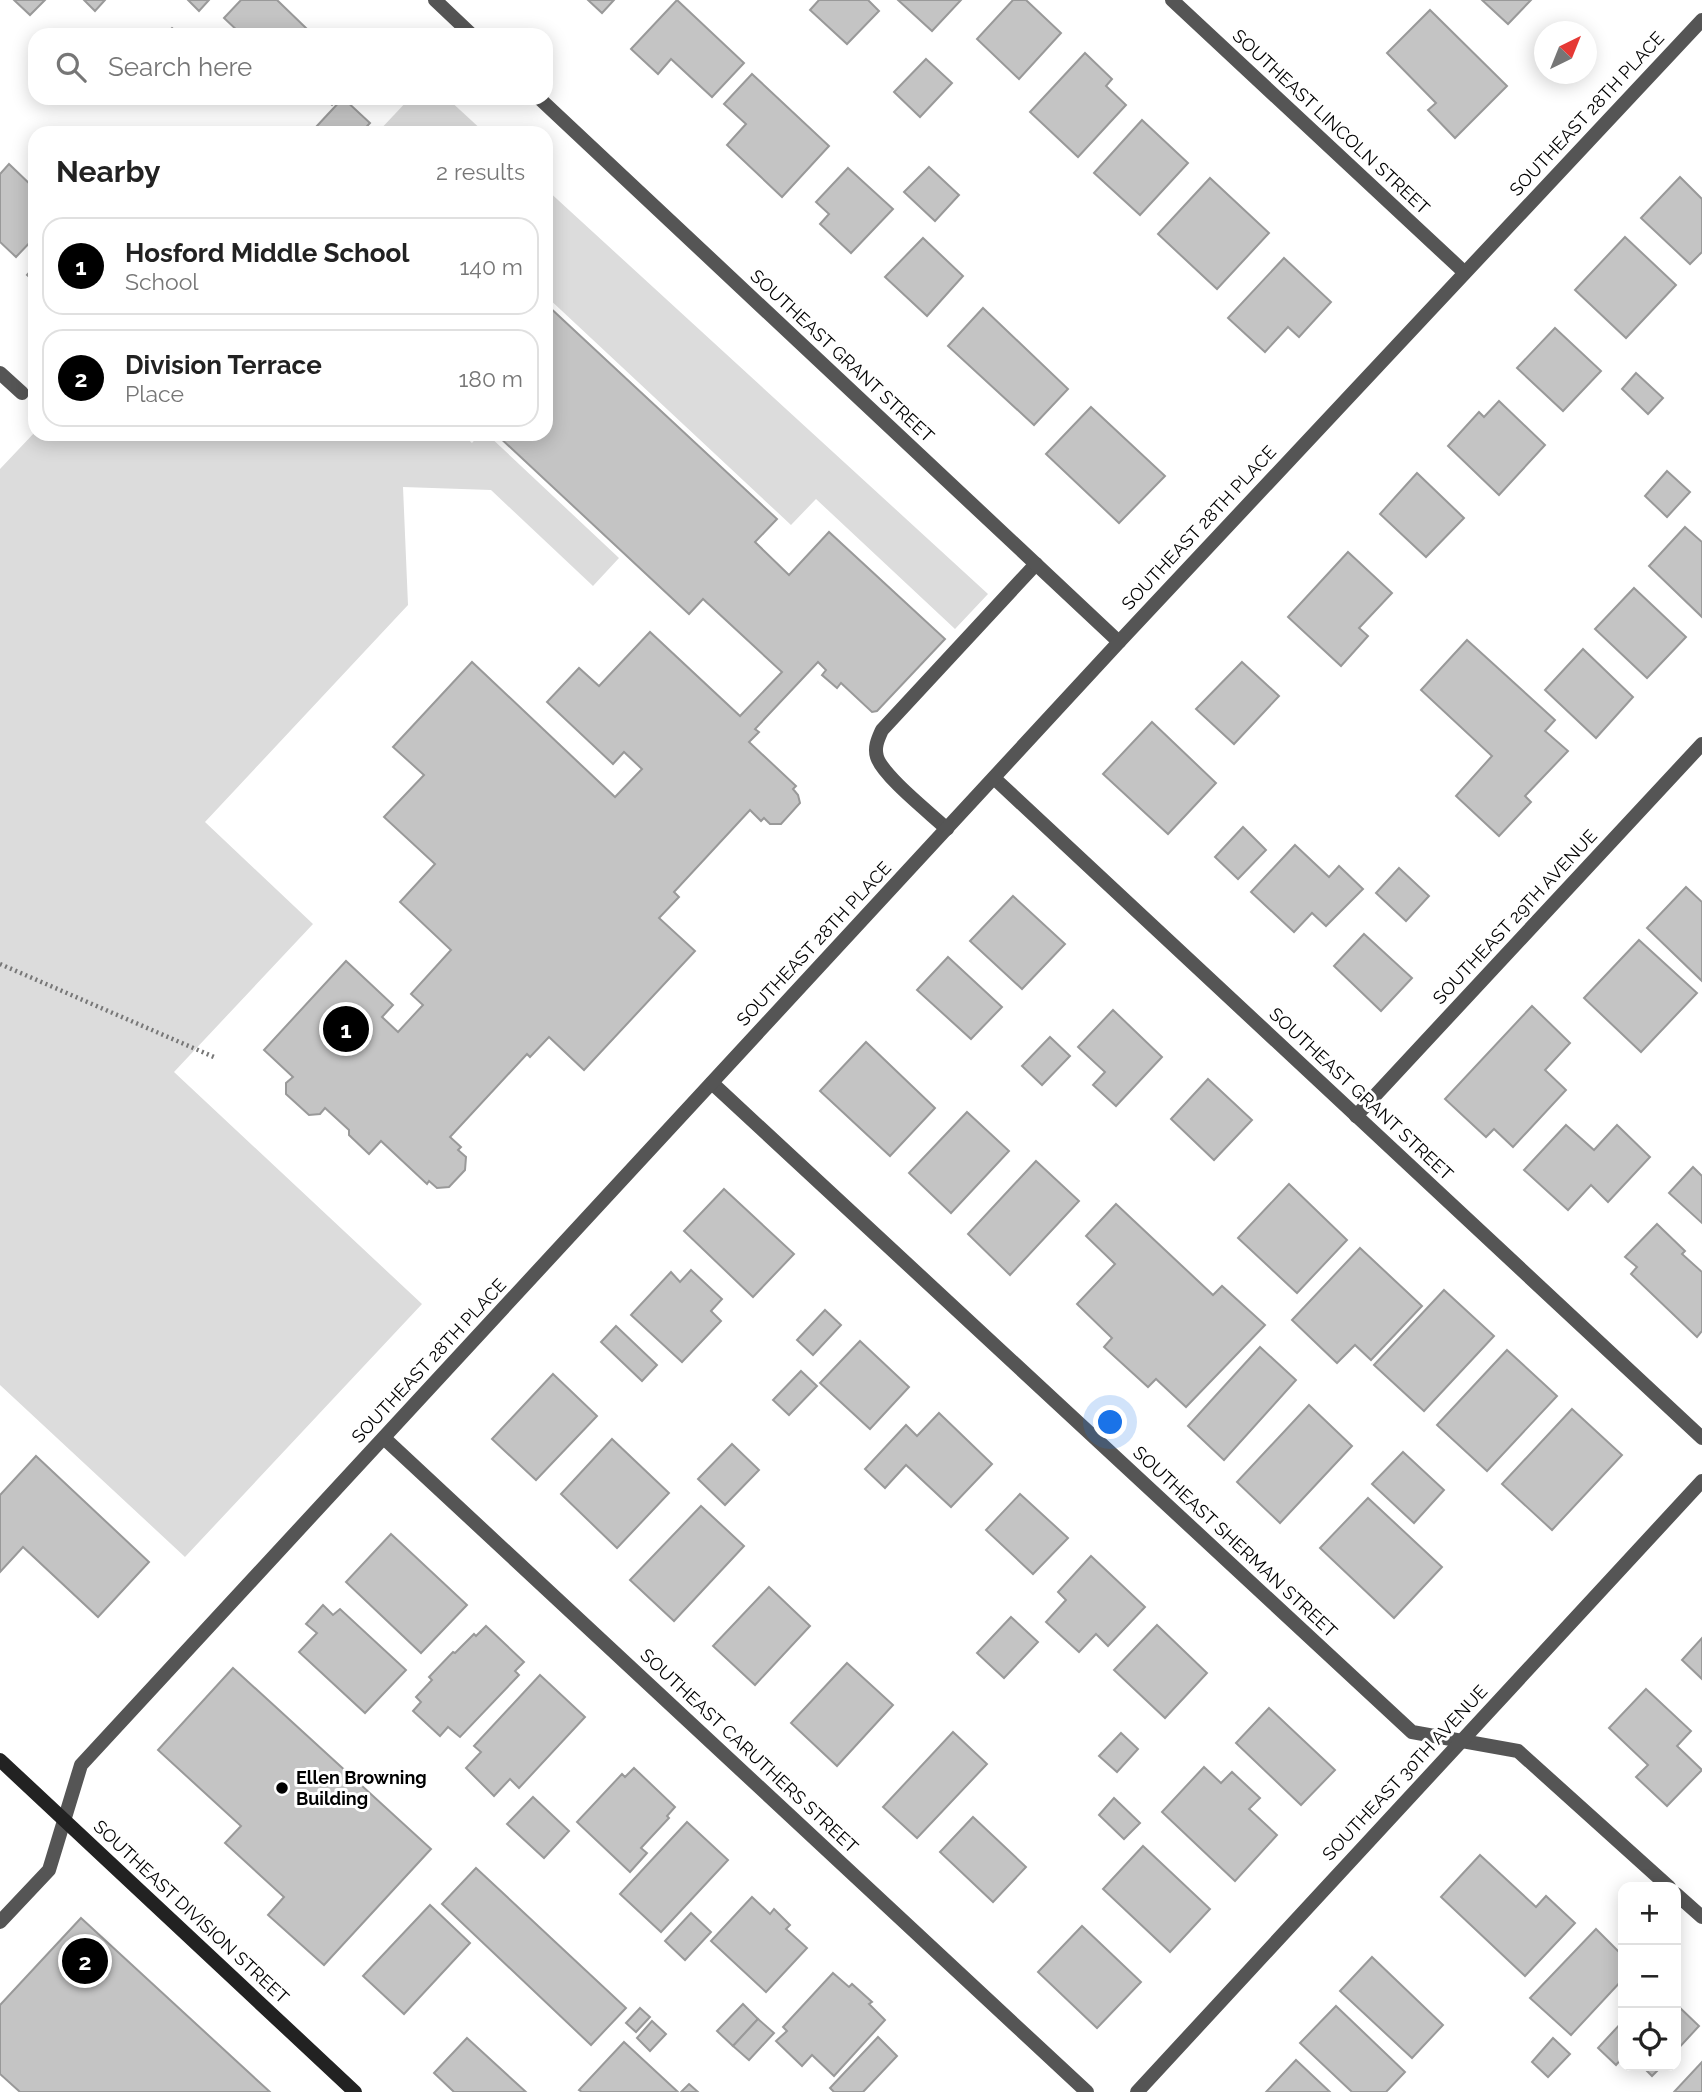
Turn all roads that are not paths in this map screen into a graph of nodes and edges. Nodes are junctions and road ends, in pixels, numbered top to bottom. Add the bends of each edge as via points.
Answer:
1 (435, 0) edge
2 (1172, 0) edge
3 (1702, 20) edge
4 (465, 28) edge
5 (546, 105) edge
6 (1464, 272) junction
7 (0, 373) edge
8 (22, 393) dead end
9 (1036, 564) junction
10 (1119, 642) junction
11 (1702, 744) edge
12 (994, 778) junction
13 (947, 829) junction
14 (712, 1083) junction
15 (1356, 1116) junction
16 (384, 1438) junction
17 (1702, 1438) edge
18 (1702, 1481) edge
19 (1461, 1741) junction
20 (0, 1760) edge
21 (65, 1820) junction
22 (1663, 1882) edge
23 (1681, 1898) edge
24 (1702, 1917) edge
25 (0, 1922) edge
26 (355, 2092) edge
27 (1087, 2092) edge
28 (1137, 2092) edge

1 - 4 street
2 - 6 street, SOUTHEAST LINCOLN STREET
3 - 6 street, SOUTHEAST 28TH PLACE
5 - 9 street, SOUTHEAST GRANT STREET
6 - 10 street, SOUTHEAST 28TH PLACE
7 - 8 street
9 - 10 street, SOUTHEAST GRANT STREET
9 - 13 street via 883,730 876,744 886,772
10 - 12 street, SOUTHEAST 28TH PLACE
11 - 15 street, SOUTHEAST 29TH AVENUE
12 - 13 street, SOUTHEAST 28TH PLACE
12 - 15 street, SOUTHEAST GRANT STREET
13 - 14 street, SOUTHEAST 28TH PLACE
14 - 16 street, SOUTHEAST 28TH PLACE
14 - 19 street, SOUTHEAST SHERMAN STREET via 1412,1732
15 - 17 street, SOUTHEAST GRANT STREET
16 - 21 street, SOUTHEAST 28TH PLACE via 81,1765
16 - 27 street, SOUTHEAST CARUTHERS STREET
18 - 19 street, SOUTHEAST 30TH AVENUE
19 - 22 street, SOUTHEAST SHERMAN STREET via 1518,1751
19 - 28 street, SOUTHEAST 30TH AVENUE
20 - 21 main road, SOUTHEAST DIVISION STREET
21 - 25 street, SOUTHEAST 28TH PLACE via 49,1870
21 - 26 main road, SOUTHEAST DIVISION STREET
23 - 24 street

